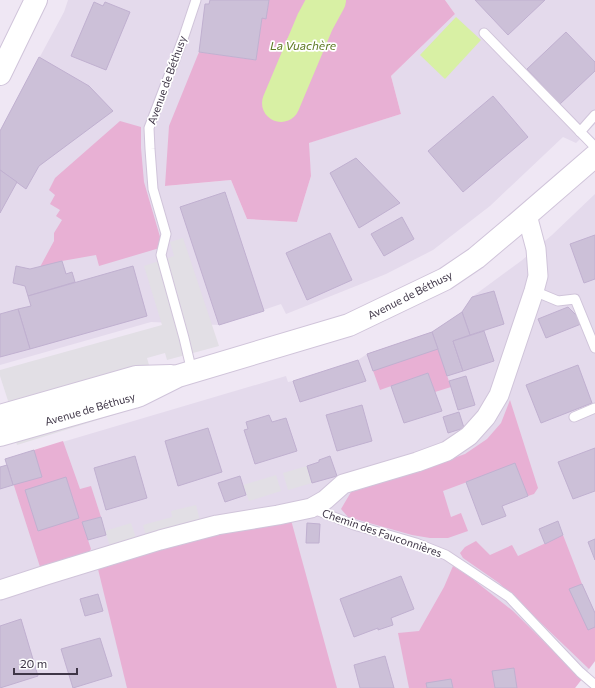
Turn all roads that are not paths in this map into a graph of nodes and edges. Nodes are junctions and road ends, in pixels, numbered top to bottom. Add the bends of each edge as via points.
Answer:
1 (36, 0) edge
2 (196, 0) edge
3 (484, 33) dead end
4 (0, 74) edge
5 (595, 115) edge
6 (580, 132) junction
7 (595, 147) edge
8 (595, 156) edge
9 (527, 215) junction
10 (534, 291) junction
11 (595, 348) edge
12 (185, 374) junction
13 (595, 408) edge
14 (0, 416) edge
15 (574, 417) dead end
16 (0, 435) edge
17 (311, 508) junction
18 (0, 590) edge
19 (595, 685) edge

1 - 4 street
2 - 12 lane, Avenue de Béthusy via 149,128 153,188 166,234 161,255 184,338
3 - 6 lane
5 - 6 lane
6 - 7 lane
8 - 9 street, Avenue de Béthusy
9 - 10 street, Chemin des Fauconnières via 536,249 538,276
9 - 12 street, Avenue de Béthusy via 476,258 445,279 354,323
10 - 11 lane via 558,300 575,299
10 - 17 street, Chemin des Fauconnières via 499,395 486,417 469,436 447,451 343,484
12 - 14 street, Avenue de Béthusy via 136,377
12 - 16 street, Avenue de Béthusy via 134,397
13 - 15 lane
17 - 18 street, Chemin des Fauconnières via 217,525 160,540
17 - 19 lane, Chemin des Fauconnières via 354,525 446,554 509,597

